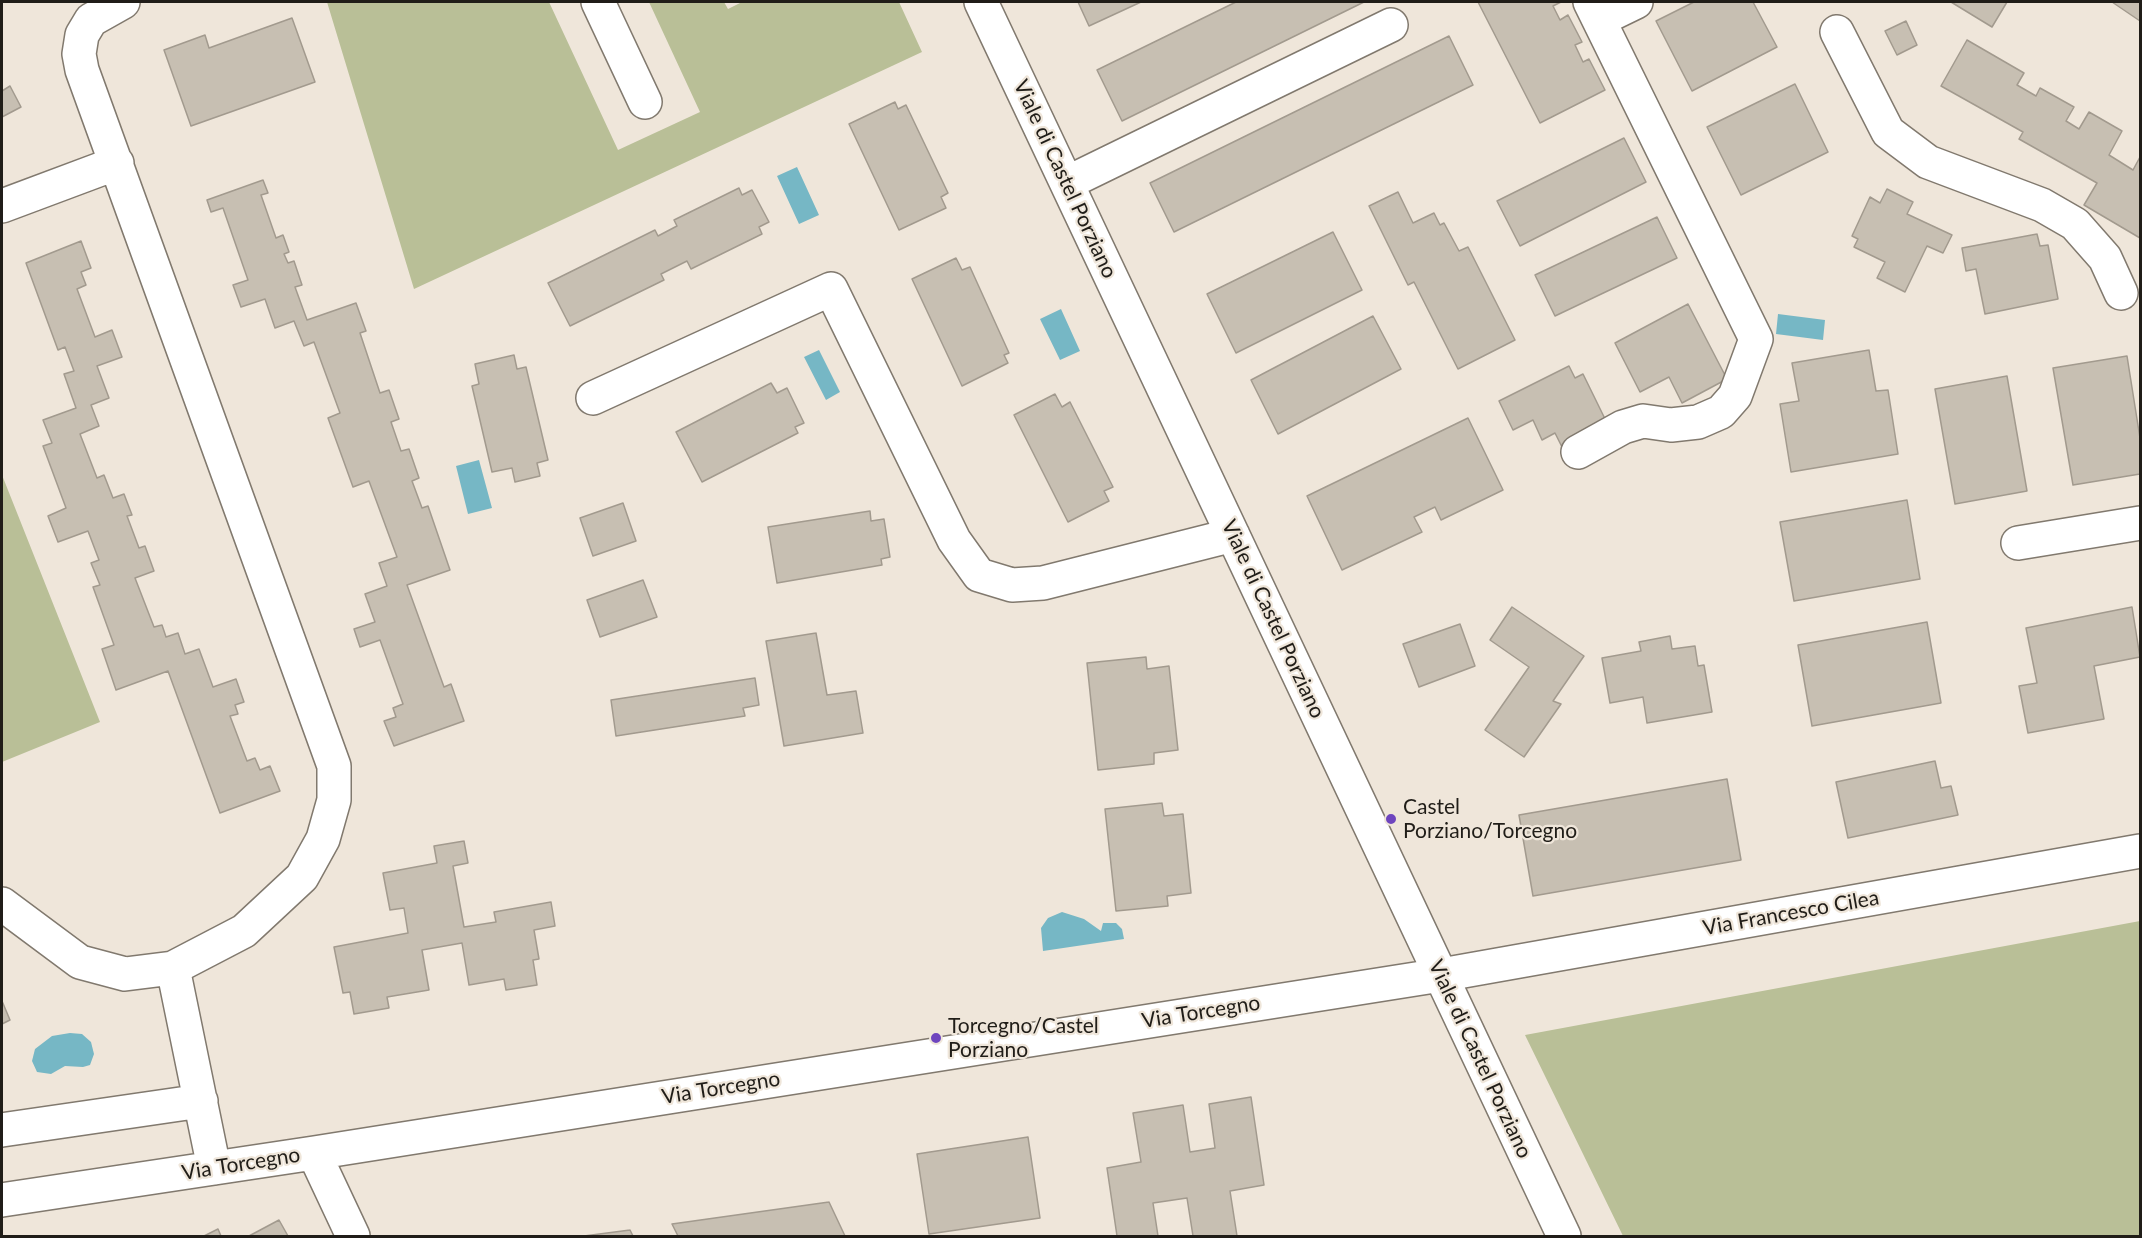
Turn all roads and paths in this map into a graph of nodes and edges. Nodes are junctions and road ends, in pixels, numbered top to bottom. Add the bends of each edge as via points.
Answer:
1 (123, 2) edge
2 (598, 2) edge
3 (981, 2) edge
4 (1636, 2) edge
5 (1594, 11) edge
6 (1391, 25) dead end
7 (1837, 32) dead end
8 (645, 102) dead end
9 (117, 163) junction
10 (1067, 183) junction
11 (2, 206) edge
12 (2121, 293) dead end
13 (593, 398) dead end
14 (1578, 452) dead end
15 (2140, 523) edge
16 (1233, 535) junction
17 (2018, 543) dead end
18 (2140, 851) edge
19 (2, 903) edge
20 (173, 968) junction
21 (1441, 975) junction
22 (201, 1101) junction
23 (2, 1130) edge
24 (314, 1153) junction
25 (214, 1168) junction
26 (2, 1200) edge
27 (353, 1236) edge
28 (1564, 1236) edge

1 - 9 street via 91,20 82,35 79,54
2 - 8 street
3 - 10 street, Viale di Castel Porziano
4 - 5 street
5 - 14 street via 1756,339 1735,396 1721,412 1698,422 1643,421 1623,427
6 - 10 street
7 - 12 street via 1888,132 1929,162 2042,205 2075,224 2105,258
9 - 11 street
9 - 20 street via 334,766 334,800 323,839 302,877 244,931
10 - 16 street, Viale di Castel Porziano
13 - 16 street via 831,289 954,540 979,575 1012,585 1043,583
15 - 17 street
16 - 21 street, Viale di Castel Porziano
18 - 21 street, Via Francesco Cilea
19 - 20 street via 80,962 125,974
20 - 22 street
21 - 24 street, Via Torcegno
21 - 28 street, Viale di Castel Porziano
22 - 23 street
22 - 25 street
24 - 25 street, Via Torcegno
24 - 27 street
25 - 26 street, Via Torcegno

